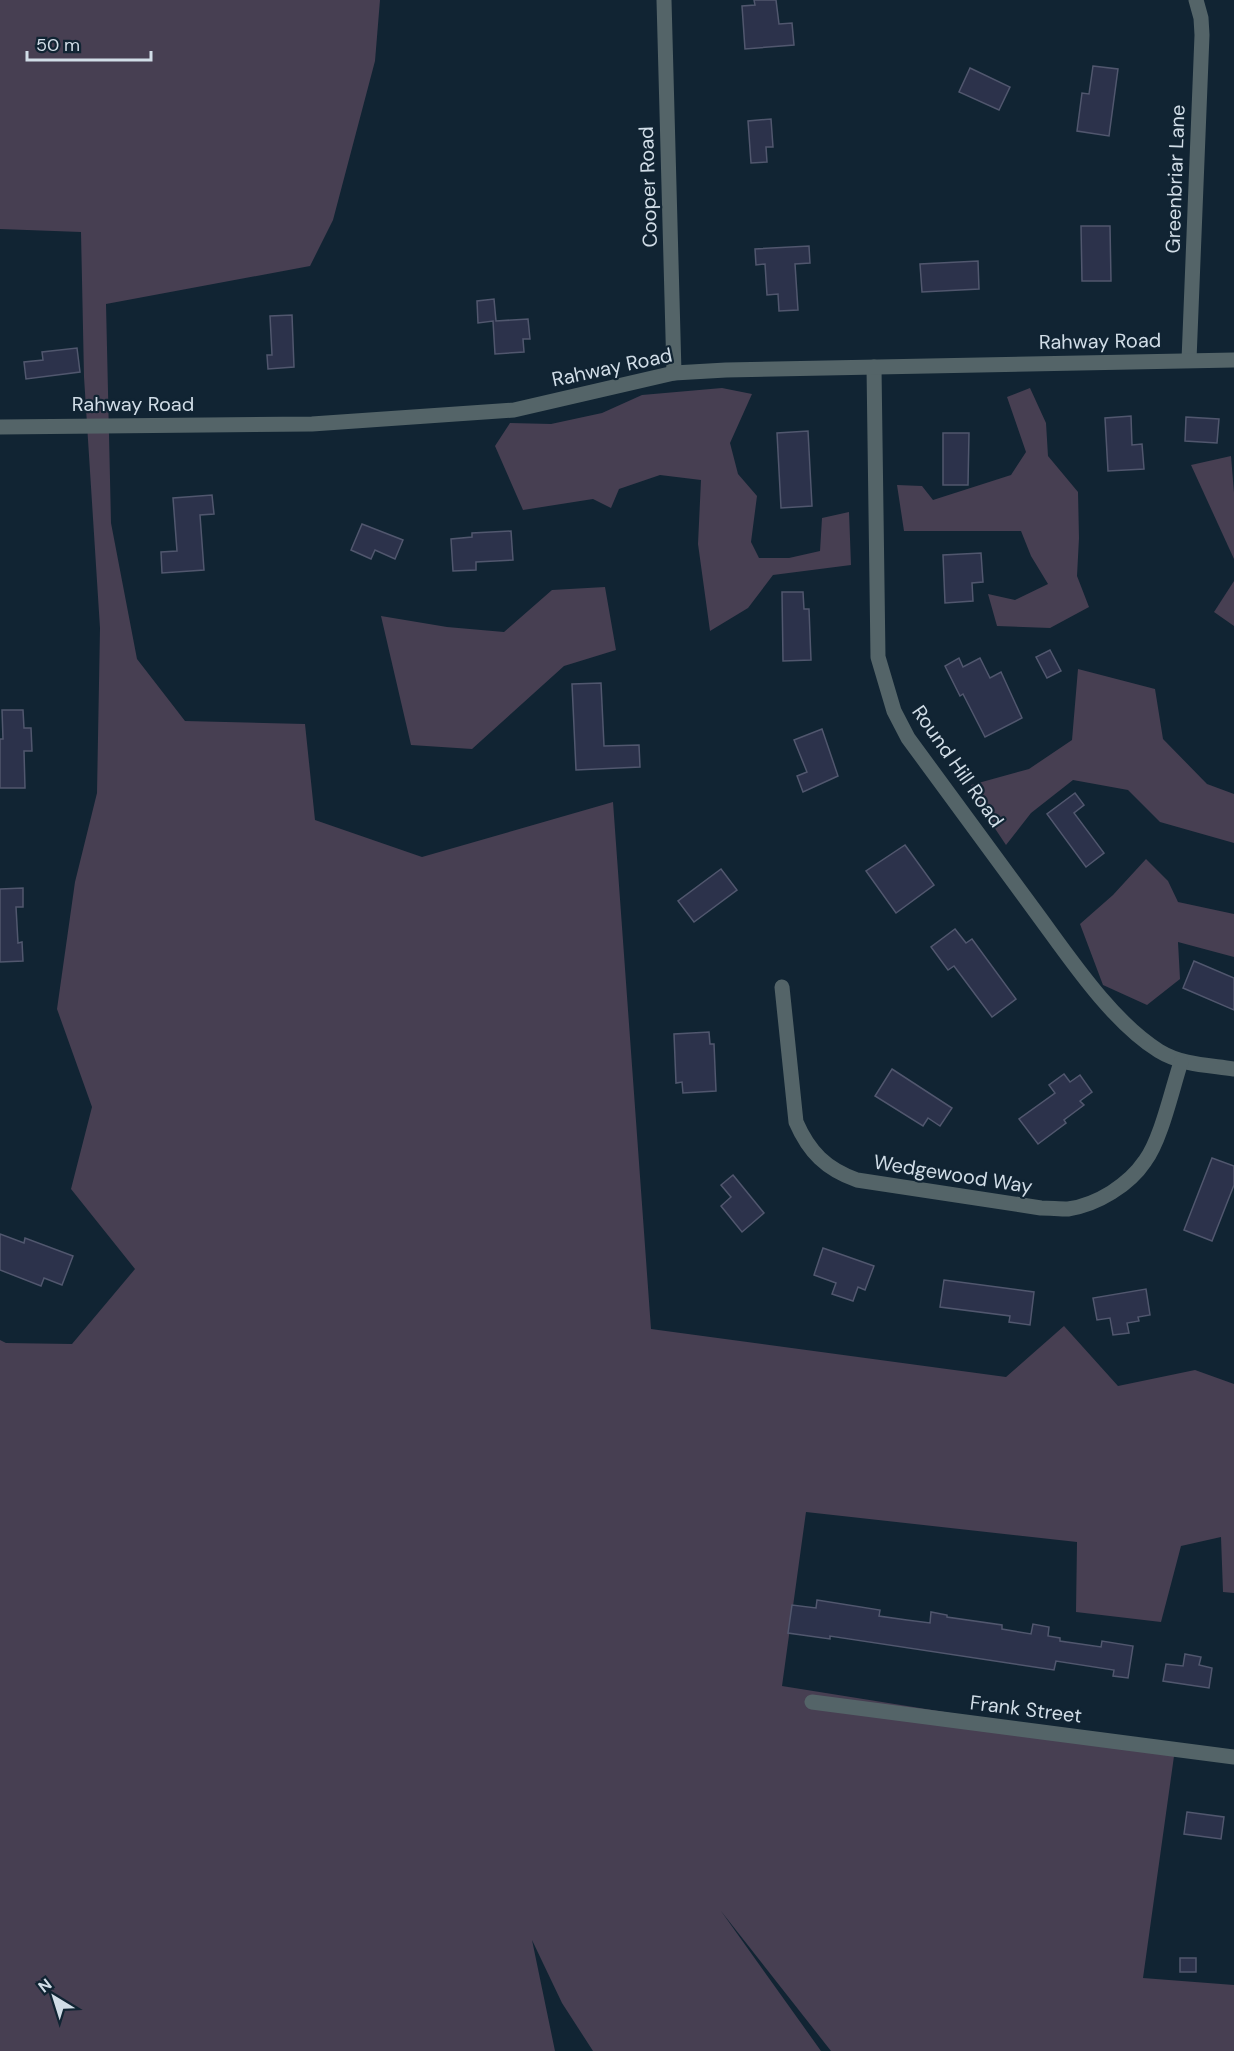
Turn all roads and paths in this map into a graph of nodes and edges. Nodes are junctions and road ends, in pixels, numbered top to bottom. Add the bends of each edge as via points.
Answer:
1 (664, 0) edge
2 (1196, 0) edge
3 (1189, 360) junction
4 (1234, 360) edge
5 (874, 367) junction
6 (674, 373) junction
7 (0, 427) edge
8 (783, 987) dead end
9 (1181, 1062) junction
10 (1234, 1069) edge
11 (812, 1702) dead end
12 (1234, 1757) edge

1 - 6 street, Cooper Road
2 - 3 street, Greenbriar Lane via 1202,35
3 - 4 street, Rahway Road
3 - 5 street, Rahway Road
5 - 6 street, Rahway Road
5 - 9 street, Round Hill Road via 878,657 894,711 908,738 1100,995 1139,1036
6 - 7 street, Rahway Road via 514,410 312,424
8 - 9 street, Wedgewood Way via 796,1122 813,1153 825,1165 857,1180 1041,1208 1069,1209 1089,1203 1111,1193 1146,1161
9 - 10 street, Round Hill Road
11 - 12 street, Frank Street

